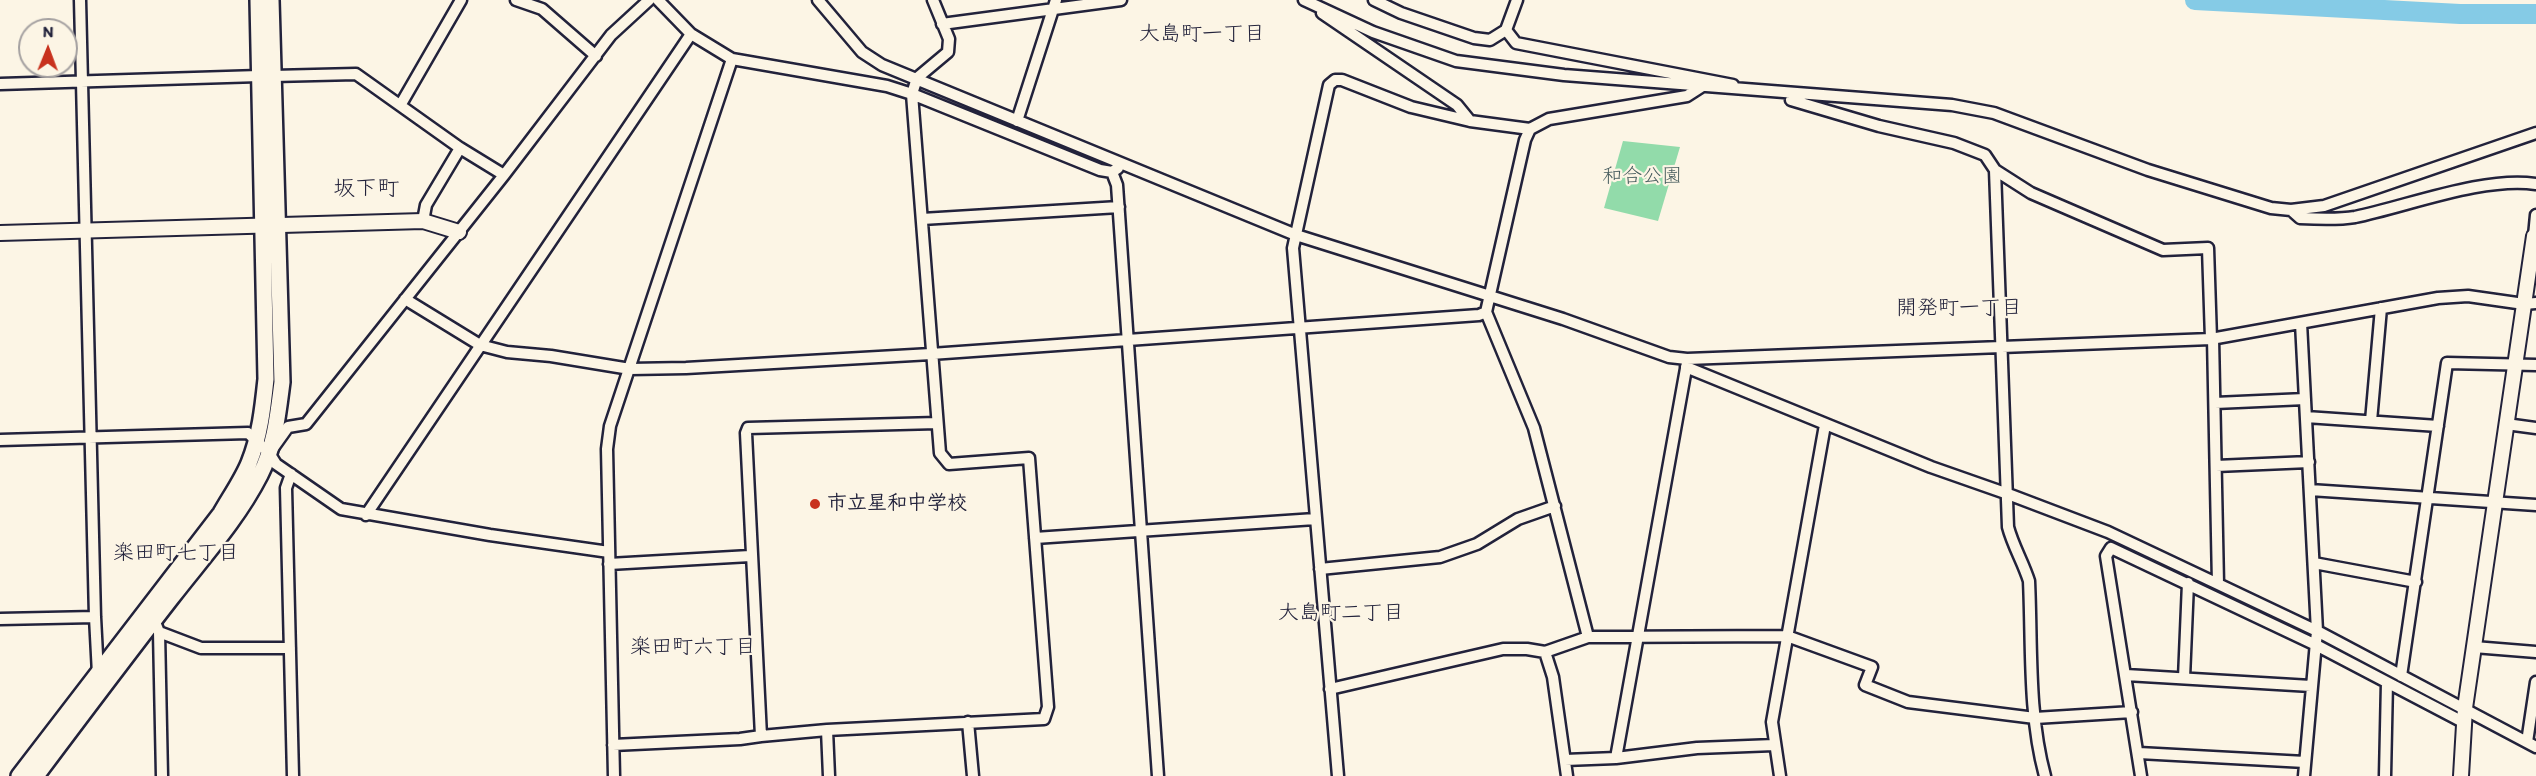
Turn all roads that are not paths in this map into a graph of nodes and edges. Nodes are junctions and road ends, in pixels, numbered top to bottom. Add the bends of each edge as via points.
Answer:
1 (80, 0) edge
2 (258, 0) edge
3 (271, 0) edge
4 (460, 0) edge
5 (516, 0) edge
6 (649, 0) edge
7 (658, 0) edge
8 (818, 0) edge
9 (933, 0) edge
10 (1121, 0) edge
11 (1374, 0) edge
12 (1517, 0) edge
13 (1308, 2) edge
14 (1055, 4) edge
15 (942, 24) junction
16 (1506, 30) junction
17 (691, 34) junction
18 (596, 56) junction
19 (732, 59) junction
20 (266, 76) junction
21 (917, 78) junction
22 (82, 82) junction
23 (0, 84) edge
24 (1701, 87) junction
25 (1758, 92) junction
26 (912, 94) junction
27 (401, 104) junction
28 (1017, 121) junction
29 (1470, 121) junction
30 (1530, 129) junction
31 (2536, 133) edge
32 (460, 148) junction
33 (1123, 165) junction
34 (1995, 170) junction
35 (1112, 172) junction
36 (504, 175) junction
37 (2536, 184) edge
38 (1119, 207) junction
39 (2291, 210) junction
40 (2536, 215) edge
41 (922, 219) junction
42 (423, 221) junction
43 (261, 226) junction
44 (277, 226) junction
45 (86, 230) junction
46 (459, 232) junction
47 (0, 233) edge
48 (1296, 235) junction
49 (2535, 235) edge
50 (1488, 297) junction
51 (405, 300) junction
52 (2530, 303) edge
53 (2381, 308) junction
54 (1486, 312) junction
55 (2301, 323) junction
56 (1300, 328) junction
57 (1128, 339) junction
58 (2212, 339) junction
59 (480, 345) junction
60 (2003, 346) junction
61 (931, 354) junction
62 (1686, 363) junction
63 (2515, 364) junction
64 (2536, 365) edge
65 (630, 369) junction
66 (2305, 399) junction
67 (2215, 403) junction
68 (2306, 417) junction
69 (2371, 421) junction
70 (937, 423) junction
71 (1825, 424) junction
72 (2506, 424) junction
73 (2438, 426) junction
74 (2536, 428) edge
75 (91, 438) junction
76 (0, 441) edge
77 (257, 441) junction
78 (269, 453) junction
79 (2309, 462) junction
80 (2216, 466) junction
81 (291, 474) junction
82 (2310, 490) junction
83 (2008, 494) junction
84 (2427, 498) junction
85 (2495, 502) junction
86 (2536, 505) edge
87 (1555, 506) junction
88 (366, 514) junction
89 (1316, 519) junction
90 (1142, 532) junction
91 (1035, 538) junction
92 (609, 552) junction
93 (750, 556) junction
94 (2314, 563) junction
95 (609, 564) junction
96 (1320, 569) junction
97 (2416, 582) junction
98 (2188, 583) junction
99 (2218, 584) junction
100 (95, 616) junction
101 (0, 619) edge
102 (157, 626) junction
103 (2317, 631) junction
104 (1639, 635) junction
105 (1788, 636) junction
106 (1588, 637) junction
107 (2316, 645) junction
108 (2474, 647) junction
109 (290, 648) junction
110 (1545, 652) junction
111 (2536, 652) edge
112 (98, 674) junction
113 (2126, 675) junction
114 (2401, 676) junction
115 (2184, 678) junction
116 (2387, 682) junction
117 (2536, 682) edge
118 (2311, 686) junction
119 (1330, 689) junction
120 (2464, 708) junction
121 (2534, 709) edge
122 (2132, 712) junction
123 (2035, 718) junction
124 (968, 722) junction
125 (2463, 722) junction
126 (827, 730) junction
127 (761, 736) junction
128 (613, 745) junction
129 (1774, 745) junction
130 (2531, 745) edge
131 (2139, 753) junction
132 (1616, 758) junction
133 (1564, 760) junction
134 (2305, 762) junction
135 (19, 776) edge
136 (36, 776) edge
137 (162, 776) edge
138 (293, 776) edge
139 (614, 776) edge
140 (829, 776) edge
141 (973, 776) edge
142 (1158, 776) edge
143 (1338, 776) edge
144 (1567, 776) edge
145 (1780, 776) edge
146 (2045, 776) edge
147 (2141, 776) edge
148 (2304, 776) edge
149 (2385, 776) edge
150 (2461, 776) edge

1 - 22 street
2 - 20 main road
3 - 20 main road
4 - 27 street
5 - 18 street via 542,9
6 - 18 street via 611,35
7 - 17 street
8 - 21 street via 862,52 882,65
9 - 15 street
10 - 14 street
11 - 16 street via 1474,38 1490,40
12 - 16 street
13 - 24 street via 1414,48 1456,61
13 - 29 street via 1457,105
14 - 15 street
14 - 28 street
15 - 21 street via 949,39 948,52
16 - 25 street via 1516,43
17 - 19 street
17 - 59 street
18 - 36 street
19 - 26 street via 887,86
19 - 65 street
20 - 22 street
20 - 27 street via 356,74
20 - 43 main road
20 - 44 main road
21 - 26 street
21 - 28 street
22 - 23 street
22 - 45 street
24 - 25 street
24 - 30 street via 1687,96 1549,119
25 - 34 street via 1954,143 1985,155
25 - 39 street via 1952,105 1994,113 2148,170 2271,208
26 - 35 street
26 - 41 street
27 - 32 street
28 - 33 street
29 - 30 street
29 - 48 street via 1335,80 1329,85
30 - 50 street
31 - 39 street via 2324,206
32 - 36 street
32 - 42 street via 426,205
33 - 35 street
33 - 48 street
34 - 58 street via 2045,200 2163,250 2208,248
34 - 60 street
35 - 38 street
36 - 46 street
37 - 39 street via 2492,184 2354,217 2300,218
38 - 41 street
38 - 57 street
40 - 49 street
41 - 61 street
42 - 44 street
42 - 46 street
43 - 44 street
43 - 45 street
43 - 77 main road via 266,379
44 - 78 main road via 282,382
45 - 47 street
45 - 75 street
46 - 51 street
48 - 50 street
48 - 56 street via 1293,248
49 - 52 street
50 - 54 street
50 - 62 street
51 - 59 street
51 - 78 street via 306,424 288,427
52 - 53 street via 2468,296
52 - 63 street
53 - 55 street
53 - 69 street
54 - 56 street
54 - 87 street via 1534,428
55 - 58 street
55 - 66 street
56 - 57 street
56 - 89 street
57 - 61 street
57 - 90 street
58 - 60 street
58 - 67 street
59 - 65 street
59 - 88 street
60 - 62 street
60 - 83 street
61 - 65 street
61 - 70 street
62 - 71 street
62 - 104 street
63 - 64 street
63 - 72 street
63 - 73 street via 2447,363
65 - 92 street via 610,426 607,449
66 - 67 street
66 - 68 street
67 - 80 street
68 - 69 street
68 - 79 street
69 - 73 street
70 - 91 street via 940,453 949,464 1029,458
70 - 93 street via 748,428
71 - 83 street
71 - 105 street
72 - 74 street
72 - 85 street
73 - 84 street
75 - 76 street
75 - 77 street via 248,433
75 - 100 street
77 - 78 street
77 - 112 main road via 248,466 221,513
78 - 81 street via 276,464
78 - 102 main road via 234,521
79 - 80 street
79 - 82 street
80 - 99 street
81 - 88 street via 341,509
81 - 109 street via 286,488
82 - 84 street
82 - 94 street
83 - 99 street via 2108,532
83 - 123 street via 2010,534 2029,581
84 - 85 street
84 - 97 street
85 - 86 street
85 - 108 street
87 - 96 street via 1505,525 1477,544 1440,557
87 - 106 street
88 - 92 street
89 - 90 street
89 - 96 street
90 - 91 street
90 - 142 street
91 - 124 street via 1048,707 1044,719
92 - 95 street
93 - 95 street
93 - 127 street
94 - 97 street
94 - 103 street
95 - 128 street
96 - 119 street
97 - 114 street
98 - 107 street
98 - 113 street via 2111,548 2106,556
98 - 115 street
99 - 103 street
100 - 101 street
100 - 112 street
102 - 109 street via 201,648
102 - 136 main road
102 - 137 street
103 - 107 street
103 - 114 street
104 - 105 street
104 - 106 street
104 - 132 street
105 - 123 street via 1872,667 1865,685 1908,702
105 - 129 street via 1772,722
106 - 110 street
107 - 116 street
107 - 118 street
108 - 111 street
108 - 120 street
109 - 138 street
110 - 119 street via 1503,649
110 - 133 street via 1553,677
112 - 135 main road
113 - 115 street
113 - 122 street
114 - 120 street
115 - 118 street
116 - 125 street
116 - 149 street
117 - 121 street
118 - 134 street
119 - 143 street
120 - 125 street
120 - 130 street
121 - 130 street
122 - 123 street
122 - 131 street
123 - 146 street
124 - 126 street
124 - 141 street
125 - 150 street
126 - 127 street
126 - 140 street
127 - 128 street
128 - 139 street
129 - 132 street via 1697,748
129 - 145 street
131 - 134 street
131 - 147 street
132 - 133 street
133 - 144 street
134 - 148 street

